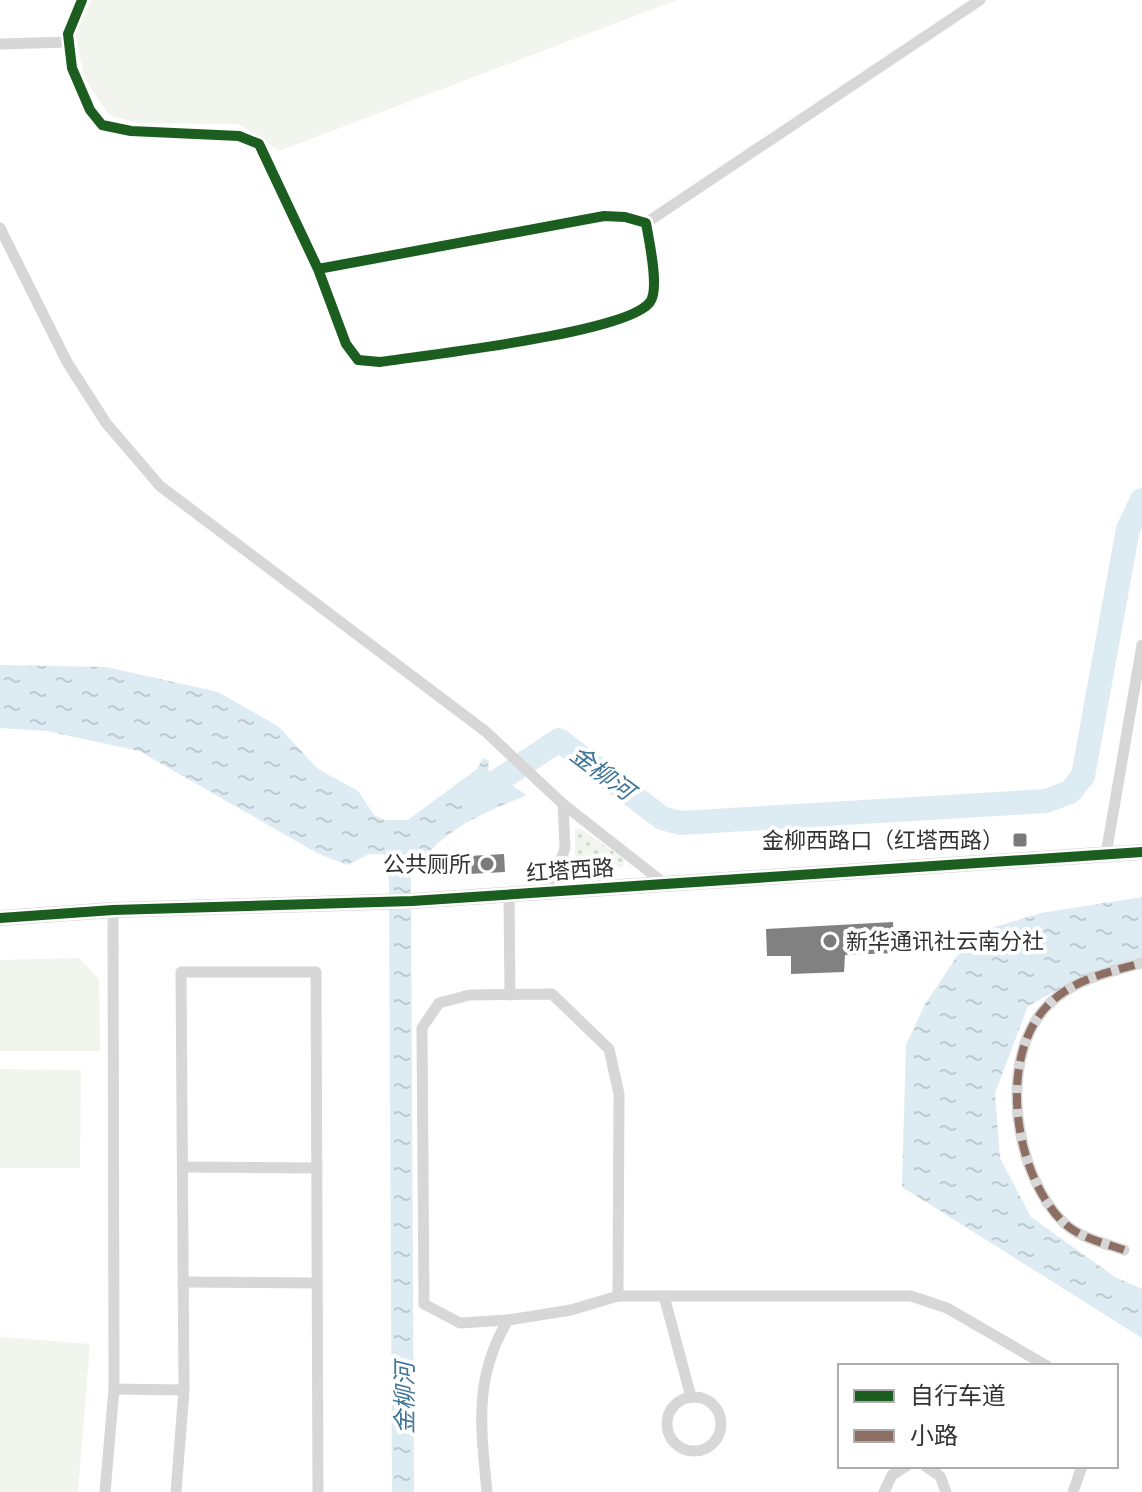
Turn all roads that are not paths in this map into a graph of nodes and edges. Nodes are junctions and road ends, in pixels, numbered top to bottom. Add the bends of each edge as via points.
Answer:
1 (82, 0) edge
2 (980, 0) edge
3 (69, 42) junction
4 (0, 44) edge
5 (646, 223) junction
6 (0, 228) edge
7 (318, 269) junction
8 (1142, 645) edge
9 (563, 804) junction
10 (1142, 852) edge
11 (1106, 854) junction
12 (665, 884) junction
13 (550, 891) junction
14 (509, 894) junction
15 (113, 910) junction
16 (0, 918) edge
17 (1142, 963) edge
18 (510, 995) junction
19 (183, 1167) junction
20 (317, 1168) junction
21 (1124, 1250) dead end
22 (183, 1282) junction
23 (317, 1283) junction
24 (618, 1296) junction
25 (664, 1296) junction
26 (508, 1320) junction
27 (1044, 1364) edge
28 (114, 1389) junction
29 (184, 1390) junction
30 (691, 1397) junction
31 (903, 1468) edge
32 (928, 1468) edge
33 (1081, 1468) edge
34 (105, 1492) edge
35 (176, 1492) edge
36 (318, 1492) edge
37 (487, 1492) edge
38 (884, 1492) edge
39 (946, 1492) edge
40 (1073, 1492) edge

1 - 3 street
2 - 5 street
3 - 4 street
3 - 7 street via 72,68 102,125 239,136 259,144
5 - 7 street via 604,216
5 - 7 street via 655,290 639,312 566,334 380,362 358,360 346,344
6 - 9 street via 67,362 106,423 160,486 485,731
8 - 11 street
9 - 12 street
9 - 13 street via 565,848
10 - 11 street, 红塔西路
11 - 12 street, 红塔西路
12 - 13 street, 红塔西路
13 - 14 street, 红塔西路
14 - 15 street, 红塔西路
14 - 18 street
15 - 16 street, 红塔西路
15 - 28 street
17 - 21 street via 1086,979 1049,1004 1021,1057 1017,1103 1025,1152 1048,1203 1082,1236
18 - 24 street via 552,994 609,1049 619,1094
18 - 26 street via 469,995 439,1003 422,1028 424,1304 460,1323
19 - 20 street
19 - 20 street via 181,972 316,972
19 - 22 street
20 - 23 street
22 - 23 street
22 - 29 street
23 - 36 street
24 - 25 street
24 - 26 street
25 - 27 street via 911,1296 947,1308
25 - 30 street
26 - 37 street via 491,1348 480,1405
28 - 29 street
28 - 34 street
29 - 35 street
30 - 30 street via 674,1405 666,1423 678,1447 697,1452 718,1438 721,1421 707,1401
31 - 38 street via 892,1475
32 - 39 street via 940,1476
33 - 40 street

